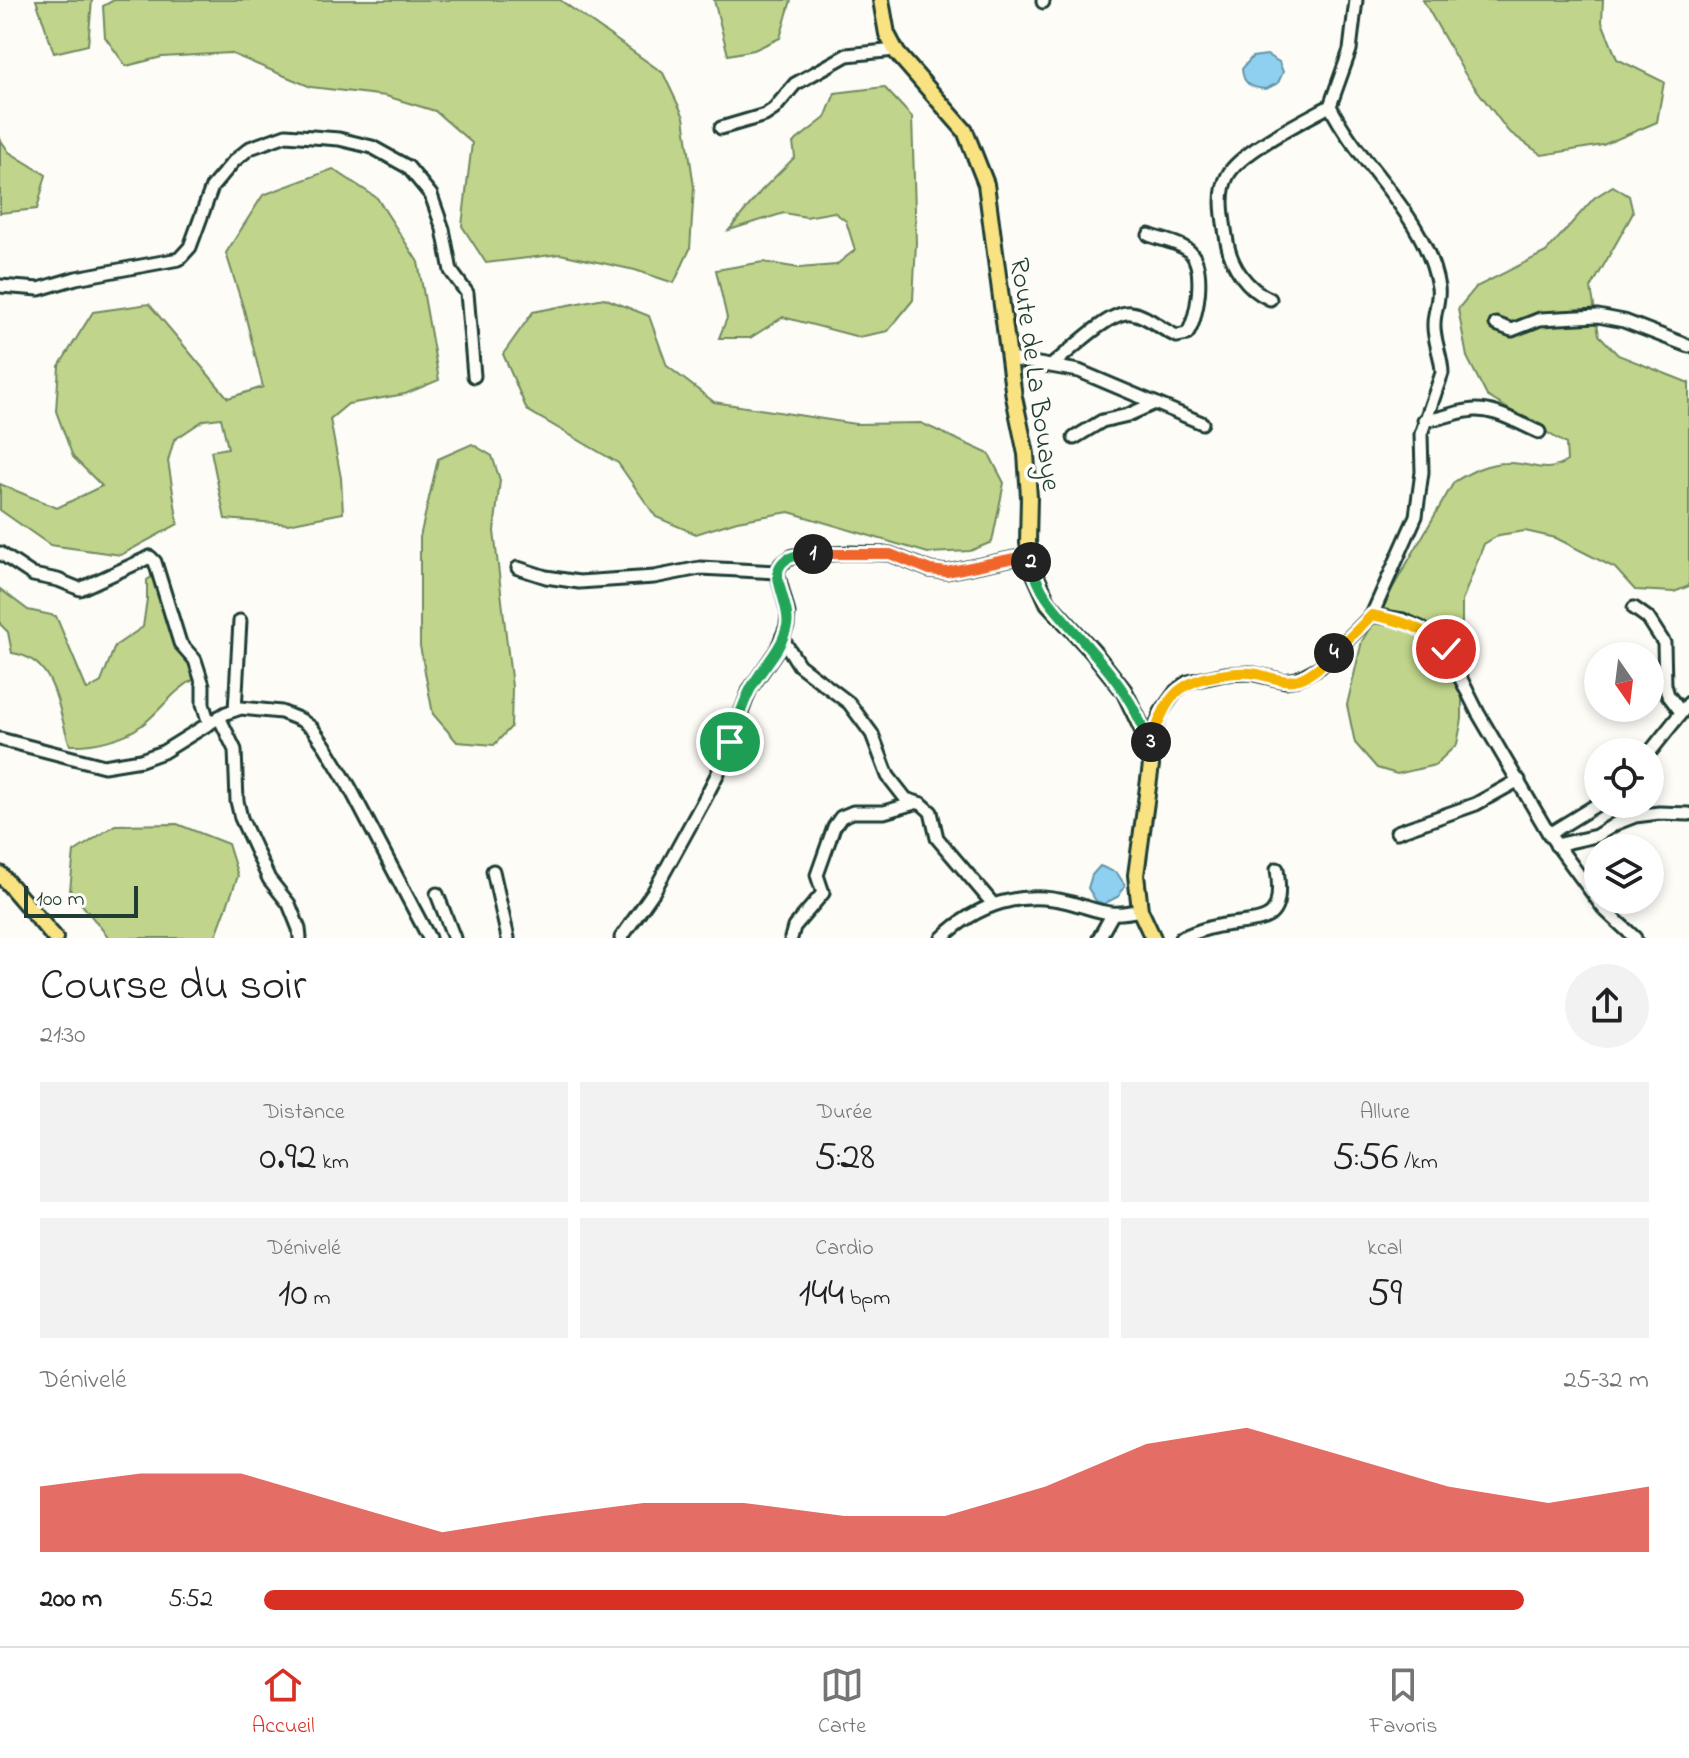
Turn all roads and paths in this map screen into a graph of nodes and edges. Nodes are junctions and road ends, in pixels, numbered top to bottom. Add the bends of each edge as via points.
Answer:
1 (881, 0) edge
2 (1356, 0) edge
3 (895, 50) junction
4 (1330, 106) junction
5 (721, 128) dead end
6 (1149, 235) dead end
7 (0, 286) edge
8 (1270, 299) dead end
9 (1496, 324) dead end
10 (1689, 346) edge
11 (1010, 359) junction
12 (1052, 365) junction
13 (474, 376) dead end
14 (1155, 403) junction
15 (1424, 420) junction
16 (1202, 423) dead end
17 (1539, 432) dead end
18 (1074, 438) dead end
19 (0, 553) edge
20 (1029, 555) junction
21 (518, 568) dead end
22 (777, 572) junction
23 (1634, 608) dead end
24 (1372, 615) junction
25 (240, 621) dead end
26 (782, 638) junction
27 (1685, 707) edge
28 (235, 710) junction
29 (214, 720) junction
30 (1661, 738) edge
31 (0, 739) edge
32 (1149, 748) junction
33 (1519, 780) junction
34 (917, 802) junction
35 (1584, 813) edge
36 (1689, 814) edge
37 (1397, 832) dead end
38 (1549, 834) junction
39 (1556, 845) junction
40 (1277, 869) dead end
41 (493, 871) dead end
42 (0, 874) edge
43 (437, 894) dead end
44 (993, 904) junction
45 (1140, 910) junction
46 (1112, 915) junction
47 (55, 938) edge
48 (300, 938) edge
49 (429, 938) edge
50 (454, 938) edge
51 (508, 938) edge
52 (621, 938) edge
53 (791, 938) edge
54 (942, 938) edge
55 (1099, 938) edge
56 (1153, 938) edge
57 (1181, 938) edge
58 (1635, 938) edge

1 - 3 main road, Route de La Bouaye
2 - 4 street via 1350,50
3 - 5 street via 847,55 795,84 765,115
3 - 11 main road, Route de La Bouaye via 965,131 977,156 989,200
4 - 8 street via 1252,152 1225,182 1222,214 1230,257 1245,282
4 - 15 street via 1342,130 1406,213 1439,288 1434,325 1442,373
6 - 12 street via 1191,252 1199,275 1193,326 1177,336 1144,317 1124,313
7 - 13 street via 39,289 179,259 190,247 212,187 250,148 286,135 339,139 372,147 408,167 431,195 451,271 467,293
9 - 10 street via 1512,330 1540,319 1598,316
11 - 12 street
11 - 20 main road, Route de La Bouaye via 1028,476
12 - 14 street
14 - 16 street
14 - 18 street via 1102,421
15 - 17 street via 1485,410
15 - 24 street via 1416,516
19 - 29 street via 33,575 80,589 150,557 180,643 195,660 203,704
20 - 22 street via 947,572 890,554 817,554 793,556
20 - 32 main road, Route de La Bouaye via 1048,603 1124,691
21 - 22 street via 579,582 700,568
22 - 26 street via 788,613
23 - 27 street via 1648,618 1664,643 1668,695
24 - 32 street via 1320,667 1297,679 1250,673 1188,682 1161,712
24 - 33 street via 1421,628 1446,649
25 - 28 street
26 - 34 street via 799,665 849,703 872,734 888,776 906,799
26 - 52 street via 750,689 703,802
27 - 30 street
28 - 29 street
28 - 49 street via 281,712 312,728 349,786
29 - 31 street via 163,752 120,765 82,763
29 - 48 street via 235,750 241,818 269,879 289,904
32 - 45 main road, Route de La Bouaye via 1136,875
33 - 37 street via 1476,804
33 - 38 street
34 - 44 street via 931,812 937,838
34 - 53 street via 841,817 817,875 823,893
35 - 38 street
36 - 39 street via 1635,816 1596,836
38 - 39 street
39 - 58 street via 1604,909
40 - 57 street via 1280,896 1266,919
41 - 51 street
42 - 47 main road
43 - 50 street
44 - 46 street via 1033,897
44 - 54 street
45 - 46 street
45 - 56 main road, Route de La Bouaye
46 - 55 street

